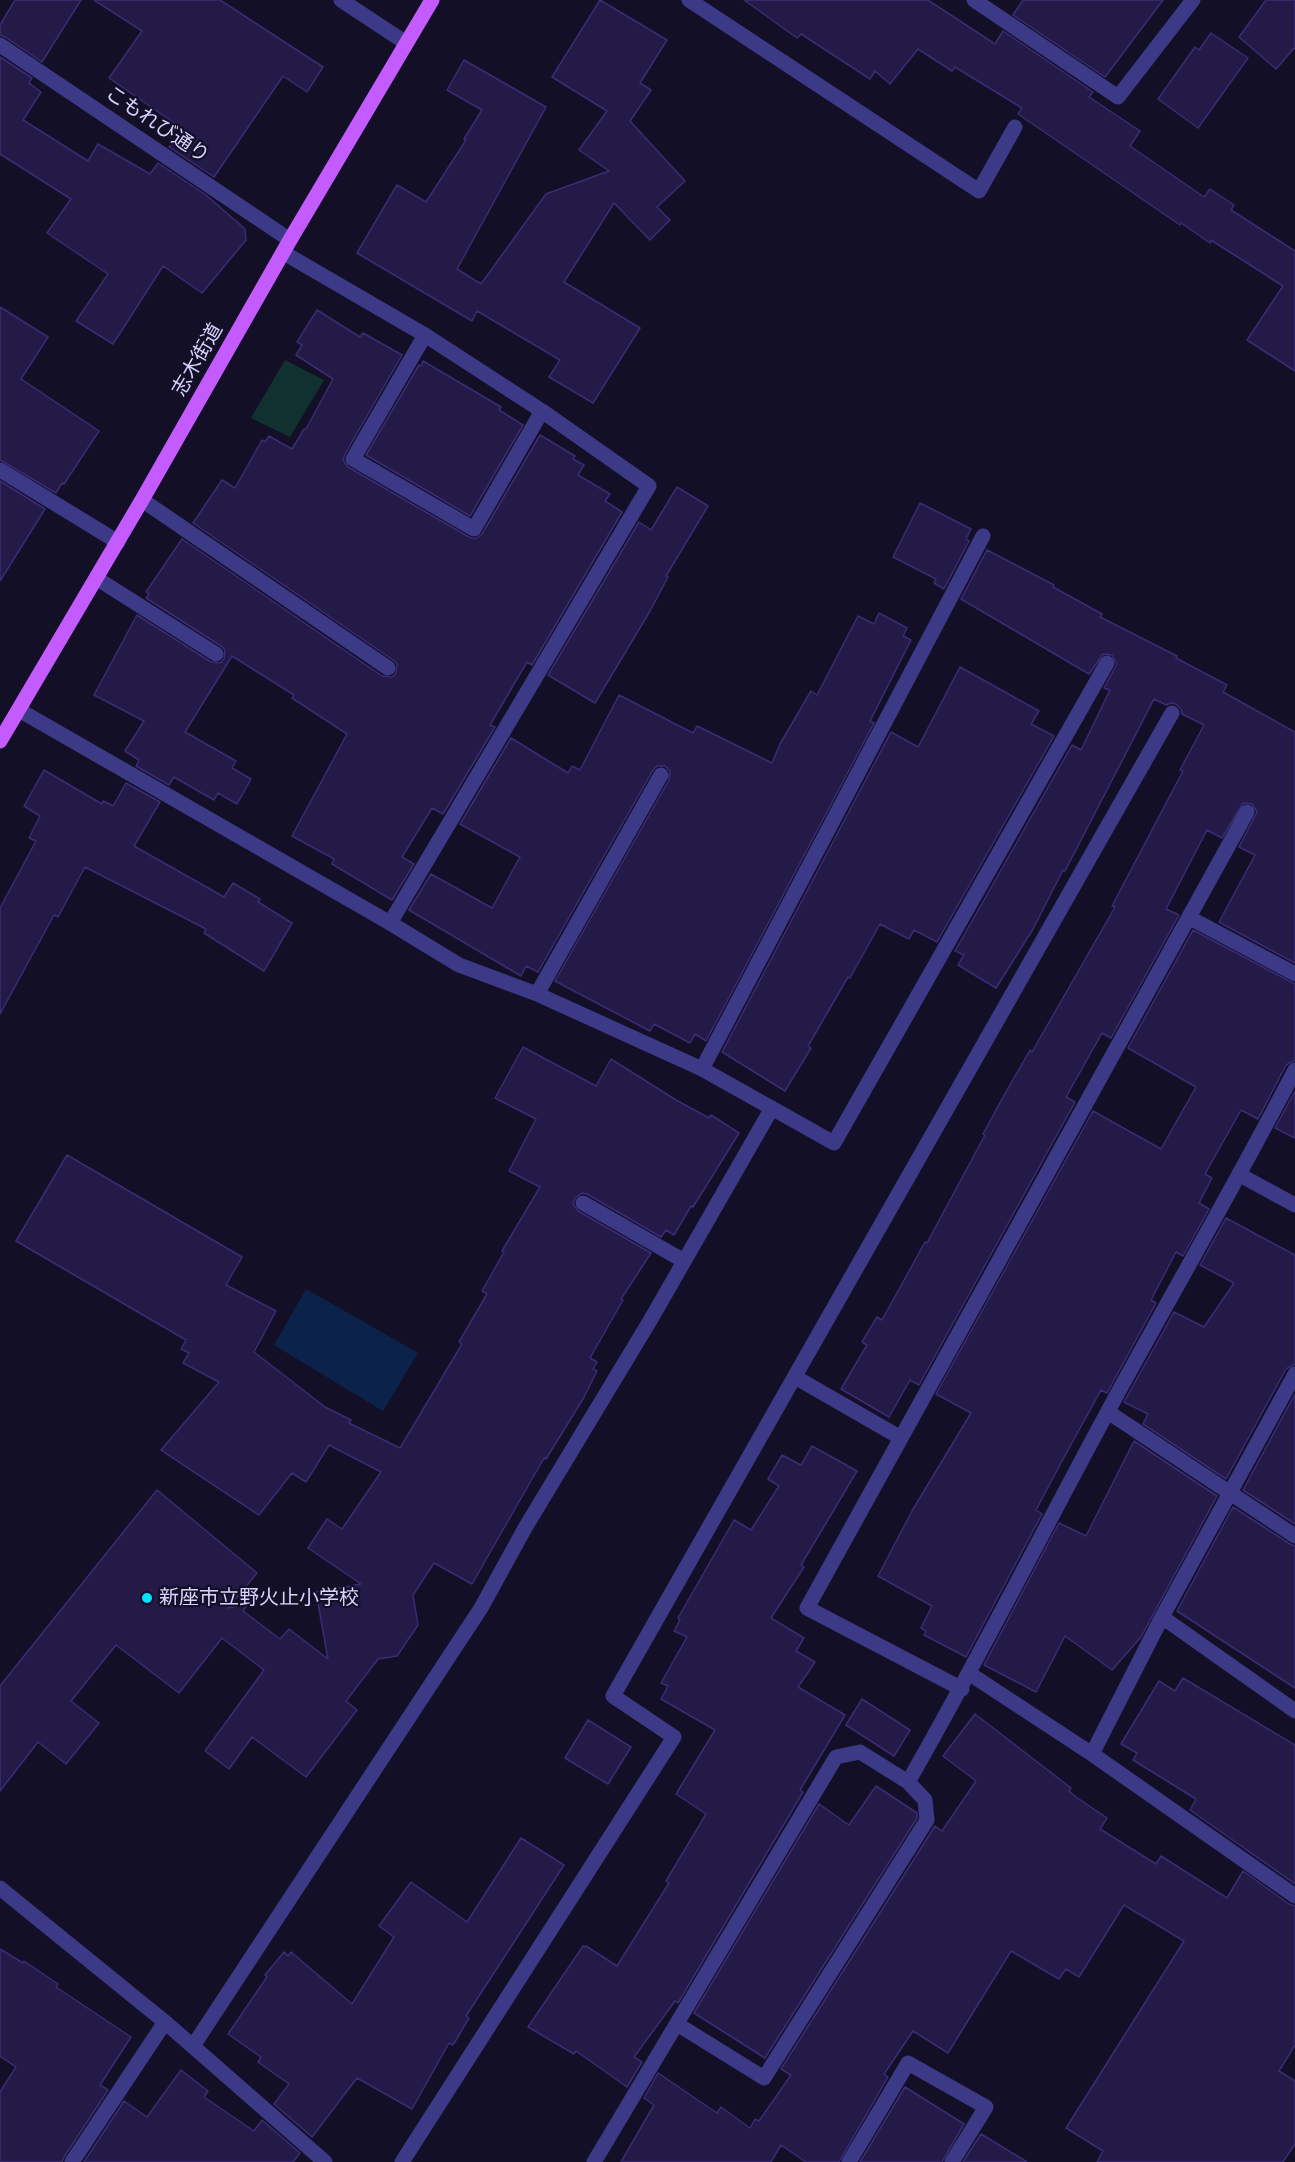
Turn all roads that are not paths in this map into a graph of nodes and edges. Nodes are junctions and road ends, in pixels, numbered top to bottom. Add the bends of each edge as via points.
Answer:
1 (341, 0) edge
2 (432, 0) edge
3 (689, 0) edge
4 (974, 0) edge
5 (1193, 0) edge
6 (406, 43) junction
7 (0, 45) edge
8 (1015, 127) dead end
9 (287, 246) junction
10 (425, 335) junction
11 (542, 411) junction
12 (0, 470) edge
13 (142, 500) junction
14 (983, 536) dead end
15 (117, 542) junction
16 (96, 579) junction
17 (216, 654) dead end
18 (1107, 663) dead end
19 (388, 668) dead end
20 (19, 710) junction
21 (1172, 713) dead end
22 (0, 741) edge
23 (661, 775) dead end
24 (1247, 812) dead end
25 (1190, 918) junction
26 (390, 923) junction
27 (1295, 974) edge
28 (537, 994) junction
29 (702, 1068) junction
30 (1295, 1070) edge
31 (772, 1108) junction
32 (1240, 1175) junction
33 (583, 1203) dead end
34 (1295, 1205) edge
35 (684, 1261) junction
36 (1295, 1374) edge
37 (795, 1377) junction
38 (1108, 1412) junction
39 (901, 1438) junction
40 (1231, 1492) junction
41 (1295, 1536) edge
42 (1162, 1617) junction
43 (970, 1674) junction
44 (962, 1689) junction
45 (1295, 1711) edge
46 (1092, 1754) junction
47 (908, 1782) junction
48 (0, 1888) edge
49 (1295, 1896) edge
50 (165, 2022) junction
51 (677, 2024) junction
52 (193, 2046) junction
53 (72, 2162) edge
54 (325, 2162) edge
55 (402, 2162) edge
56 (594, 2162) edge
57 (849, 2162) edge
58 (952, 2162) edge

1 - 6 street
2 - 6 main road, 志木街道
3 - 8 street via 979,191
4 - 5 street via 1118,98
6 - 9 main road, 志木街道
7 - 9 street, こもれび通り
9 - 10 street, こもれび通り
9 - 13 main road, 志木街道
10 - 11 street, こもれび通り
10 - 11 street via 353,459 474,529
11 - 26 street, こもれび通り via 649,486
12 - 15 street
13 - 15 main road, 志木街道
13 - 19 street
14 - 29 street
15 - 16 main road, 志木街道
16 - 17 street
16 - 20 main road, 志木街道
18 - 31 street via 834,1143
20 - 22 main road, 志木街道
20 - 26 street
21 - 37 street
23 - 28 street
24 - 25 street
25 - 27 street
25 - 39 street
26 - 28 street via 459,965
28 - 29 street
29 - 31 street
30 - 32 street
31 - 35 street
32 - 34 street
32 - 38 street
33 - 35 street
35 - 52 street via 481,1608
36 - 40 street
37 - 39 street
37 - 55 street via 613,1696 674,1737
38 - 40 street
38 - 43 street
39 - 44 street via 807,1608
40 - 41 street
40 - 42 street
42 - 45 street
42 - 46 street
43 - 44 street
43 - 46 street
44 - 47 street
46 - 49 street
47 - 51 street via 860,1752 836,1757
47 - 51 street via 925,1800 927,1820 764,2078
48 - 50 street
50 - 52 street
50 - 53 street
51 - 56 street
52 - 54 street
57 - 58 street via 908,2063 986,2107

